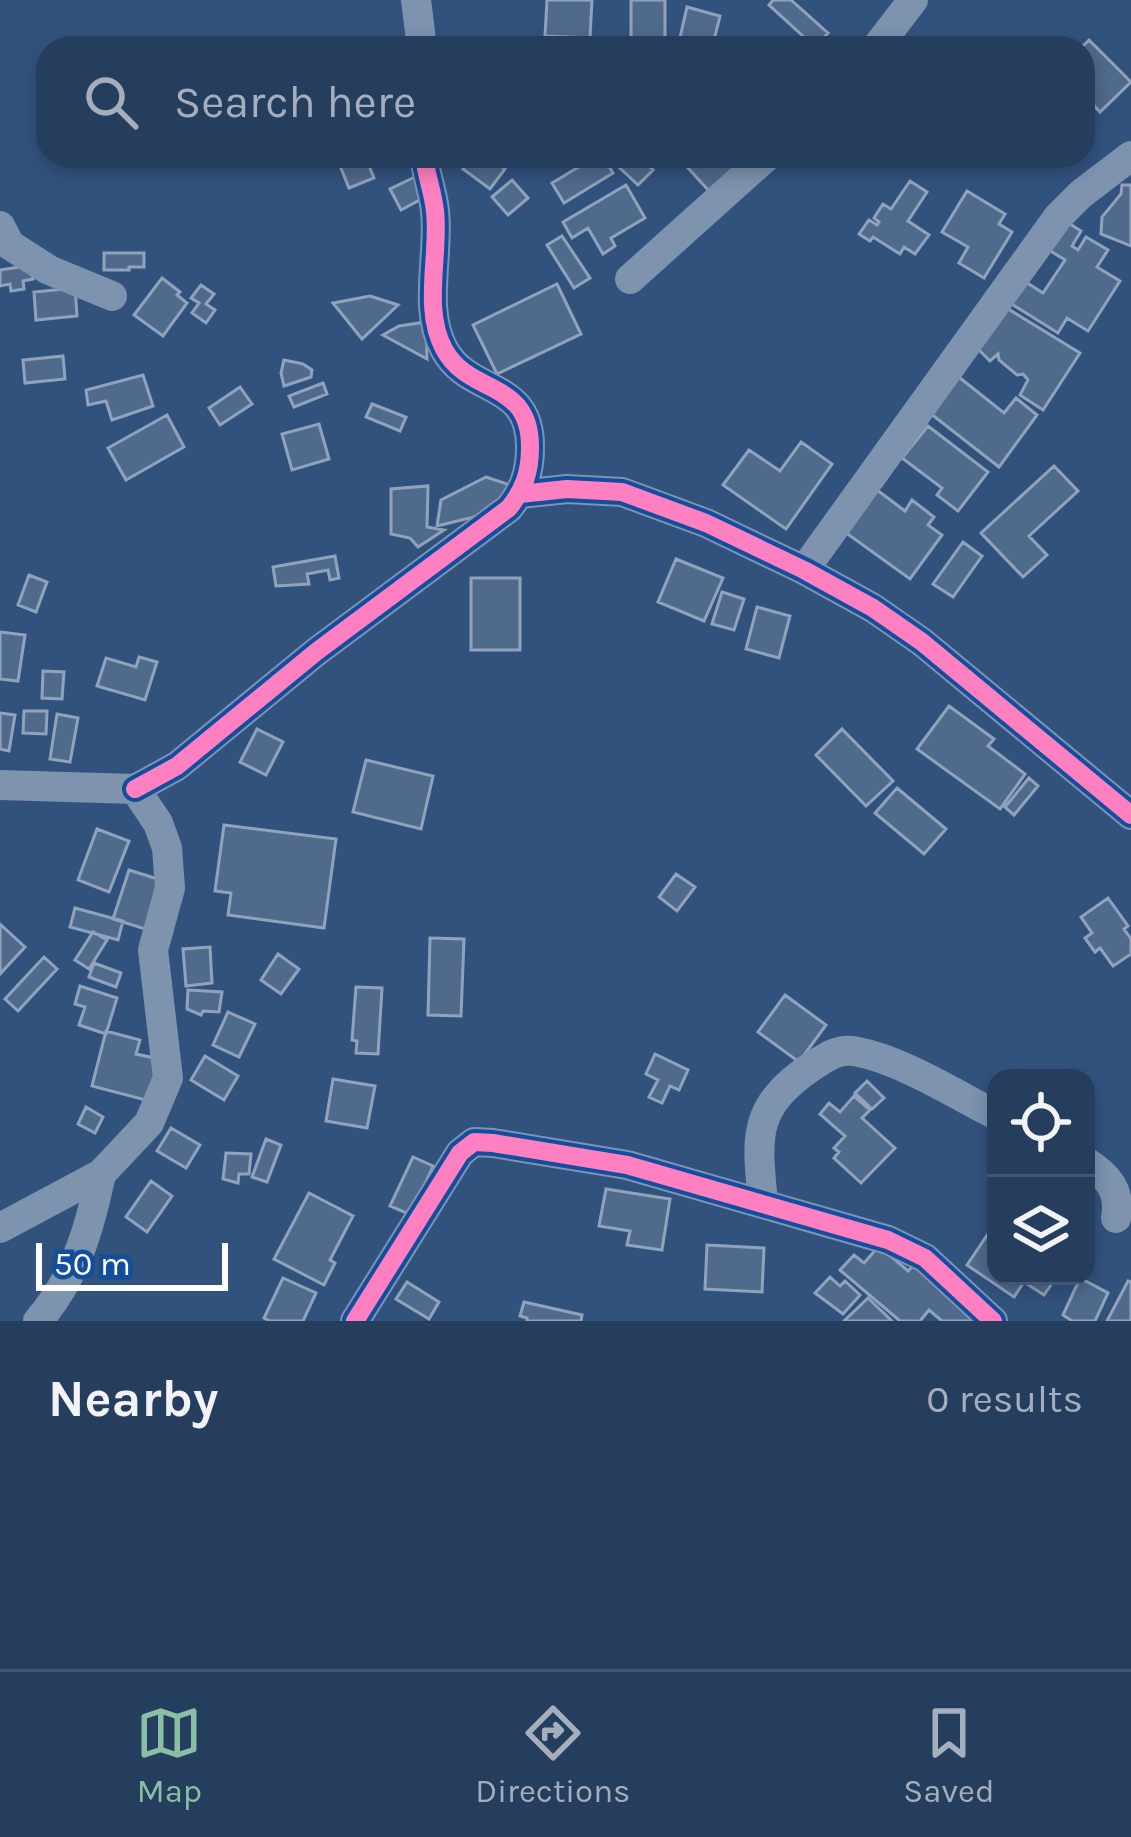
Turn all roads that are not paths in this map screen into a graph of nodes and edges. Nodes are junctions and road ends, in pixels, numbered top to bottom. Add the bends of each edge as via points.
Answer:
1 (416, 0) edge
2 (913, 0) edge
3 (420, 36) edge
4 (885, 36) edge
5 (1131, 156) edge
6 (427, 168) edge
7 (754, 168) edge
8 (0, 226) edge
9 (630, 279) dead end
10 (112, 296) dead end
11 (520, 494) junction
12 (804, 570) junction
13 (0, 785) edge
14 (135, 789) junction
15 (1131, 815) edge
16 (987, 1110) edge
17 (1095, 1168) edge
18 (101, 1174) junction
19 (763, 1203) junction
20 (1116, 1219) dead end
21 (0, 1228) edge
22 (38, 1321) edge
23 (355, 1321) edge
24 (993, 1321) edge

1 - 3 street
2 - 4 street
5 - 12 street via 1058,217
6 - 11 street via 438,330 457,364 524,412 530,452
7 - 9 street
8 - 10 street via 10,245 49,270
11 - 12 street via 622,492
11 - 14 street via 178,766
12 - 15 street via 922,642
13 - 14 street
14 - 18 street via 167,848 170,888 153,950 168,1078 149,1123
16 - 19 street via 869,1055 833,1053 791,1081 761,1124
17 - 20 street via 1119,1203
18 - 21 street
18 - 22 street via 88,1234
19 - 23 street via 627,1165 474,1142
19 - 24 street via 926,1258

